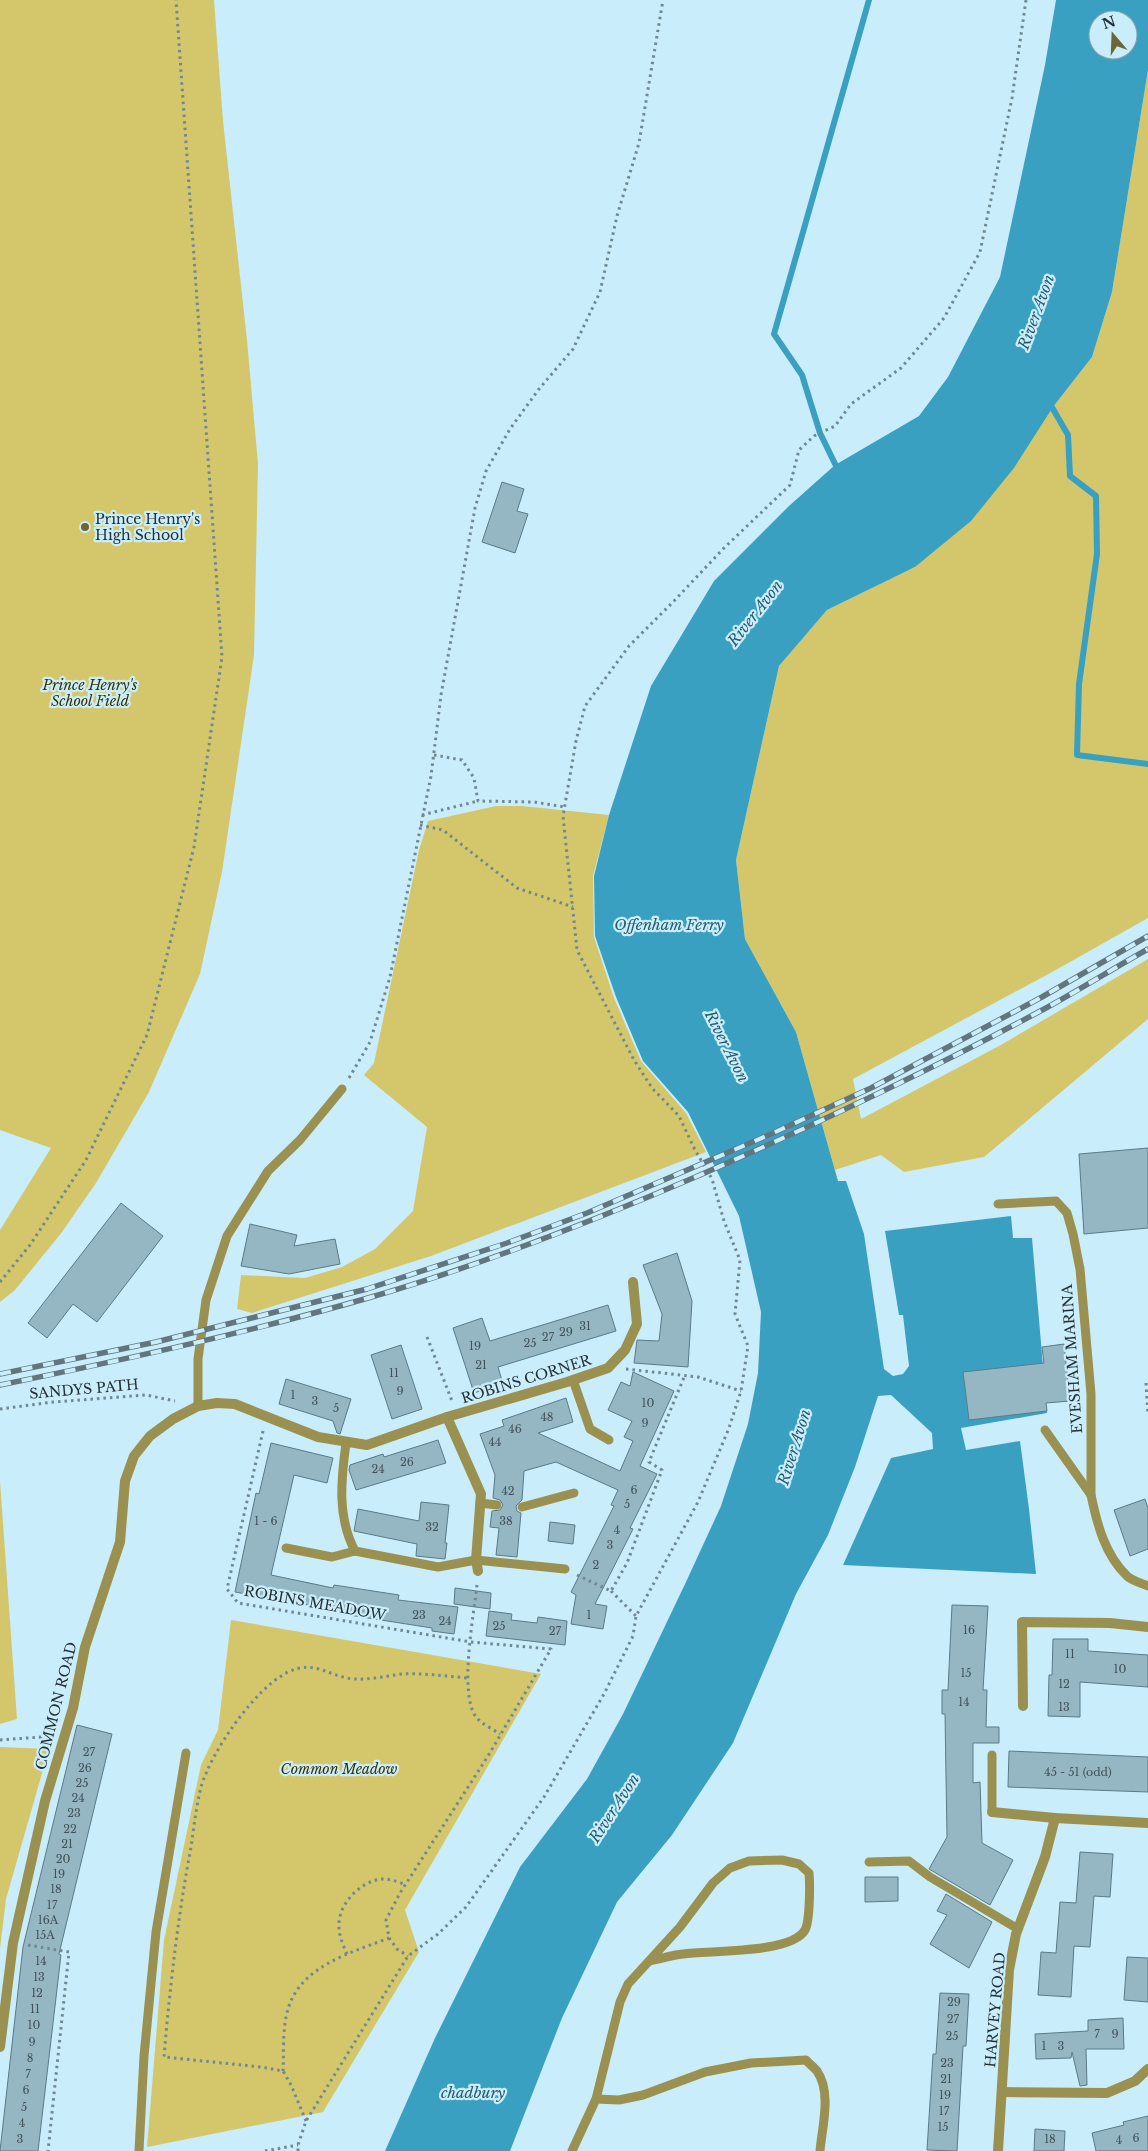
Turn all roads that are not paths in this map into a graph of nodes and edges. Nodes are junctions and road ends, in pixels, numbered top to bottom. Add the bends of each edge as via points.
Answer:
1 (342, 1089) road end
2 (998, 1204) dead end
3 (633, 1282) dead end
4 (573, 1380) junction
5 (198, 1406) junction
6 (446, 1417) junction
7 (1045, 1430) dead end
8 (609, 1440) dead end
9 (346, 1443) junction
10 (574, 1493) dead end
11 (1091, 1495) junction
12 (480, 1503) junction
13 (497, 1505) dead end
14 (522, 1507) dead end
15 (286, 1548) dead end
16 (355, 1551) junction
17 (476, 1560) junction
18 (565, 1569) road end
19 (478, 1572) road end
20 (1148, 1586) edge
21 (1148, 1626) edge
22 (1023, 1706) dead end
23 (186, 1753) dead end
24 (992, 1754) dead end
25 (992, 1812) joint
26 (1055, 1818) junction
27 (1148, 1822) edge
28 (869, 1862) dead end
29 (1018, 1929) junction
30 (649, 1961) junction
31 (0, 2047) edge
32 (1148, 2069) edge
33 (1002, 2092) junction
34 (596, 2099) junction
35 (139, 2151) edge
36 (572, 2151) edge
37 (820, 2151) edge
38 (998, 2151) edge

1 - 5 lane via 300,1140 268,1171 227,1236 206,1300 198,1359
2 - 11 lane, EVESHAM MARINA via 1056,1201 1066,1212 1080,1269 1092,1394
3 - 4 street, ROBINS CORNER via 637,1324 624,1350 608,1368
4 - 6 street, ROBINS CORNER
4 - 8 lane via 590,1429
5 - 9 street, ROBINS CORNER via 235,1404 318,1436
5 - 31 street, COMMON ROAD via 150,1436 134,1456 125,1481 120,1542 85,1647 73,1708 45,1801 13,1943
6 - 9 street, ROBINS CORNER via 366,1445
6 - 12 street, ROBINS CORNER via 481,1494
7 - 11 lane
9 - 16 lane via 340,1489 346,1535
10 - 14 lane
11 - 20 lane, EVESHAM MARINA via 1101,1533 1112,1557 1128,1577
12 - 13 lane
12 - 17 street, ROBINS CORNER
15 - 16 lane via 332,1557
16 - 17 lane via 438,1567
17 - 18 lane
17 - 19 street, ROBINS CORNER
21 - 22 street via 1022,1622
23 - 35 lane via 156,1932
24 - 25 lane
25 - 26 street
26 - 27 street
26 - 29 street, HARVEY ROAD via 1045,1856
28 - 29 lane via 909,1861
29 - 33 street, HARVEY ROAD via 1009,1970
30 - 30 lane via 713,1883 730,1868 749,1861 782,1860 800,1864 809,1873 806,1930 796,1939 777,1947 683,1954
30 - 34 lane via 628,1984 620,2002
32 - 33 street via 1135,2081 1107,2094
33 - 38 street, HARVEY ROAD
34 - 36 lane
34 - 37 lane via 619,2100 643,2095 705,2072 752,2063 806,2060 823,2084 825,2099

